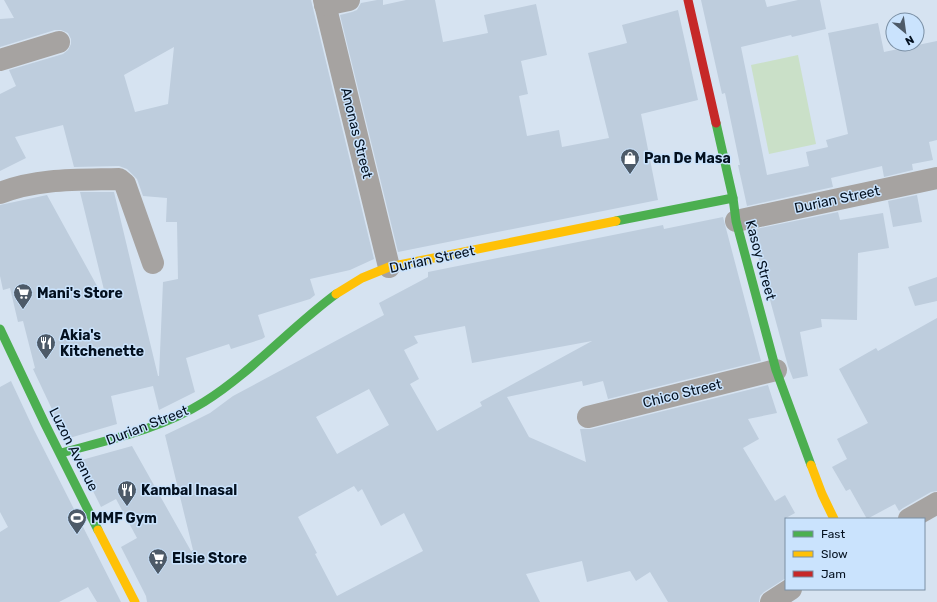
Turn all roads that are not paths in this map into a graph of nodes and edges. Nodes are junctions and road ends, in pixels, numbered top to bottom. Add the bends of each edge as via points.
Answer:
1 (349, 0) edge
2 (688, 0) edge
3 (325, 3) edge
4 (59, 42) dead end
5 (0, 60) edge
6 (937, 178) edge
7 (0, 193) edge
8 (733, 198) junction
9 (736, 221) junction
10 (153, 263) dead end
11 (389, 267) junction
12 (0, 329) edge
13 (776, 370) junction
14 (588, 417) dead end
15 (61, 453) junction
16 (937, 503) edge
17 (834, 518) edge
18 (911, 518) edge
19 (789, 590) edge
20 (135, 602) edge
21 (771, 602) edge

1 - 3 street
2 - 8 street, Kasoy Street
3 - 11 street, Anonas Street
4 - 5 street
6 - 9 street, Durian Street
7 - 10 street via 37,182 119,179 125,184
8 - 9 street, Kasoy Street
8 - 11 street, Durian Street
9 - 13 street, Kasoy Street
11 - 15 street, Durian Street via 354,282 327,301 221,391 186,412 132,434
12 - 15 street, Luzon Avenue
13 - 14 street, Chico Street
13 - 17 street, Kasoy Street via 822,494
15 - 20 street, Luzon Avenue
16 - 18 street
19 - 21 street

